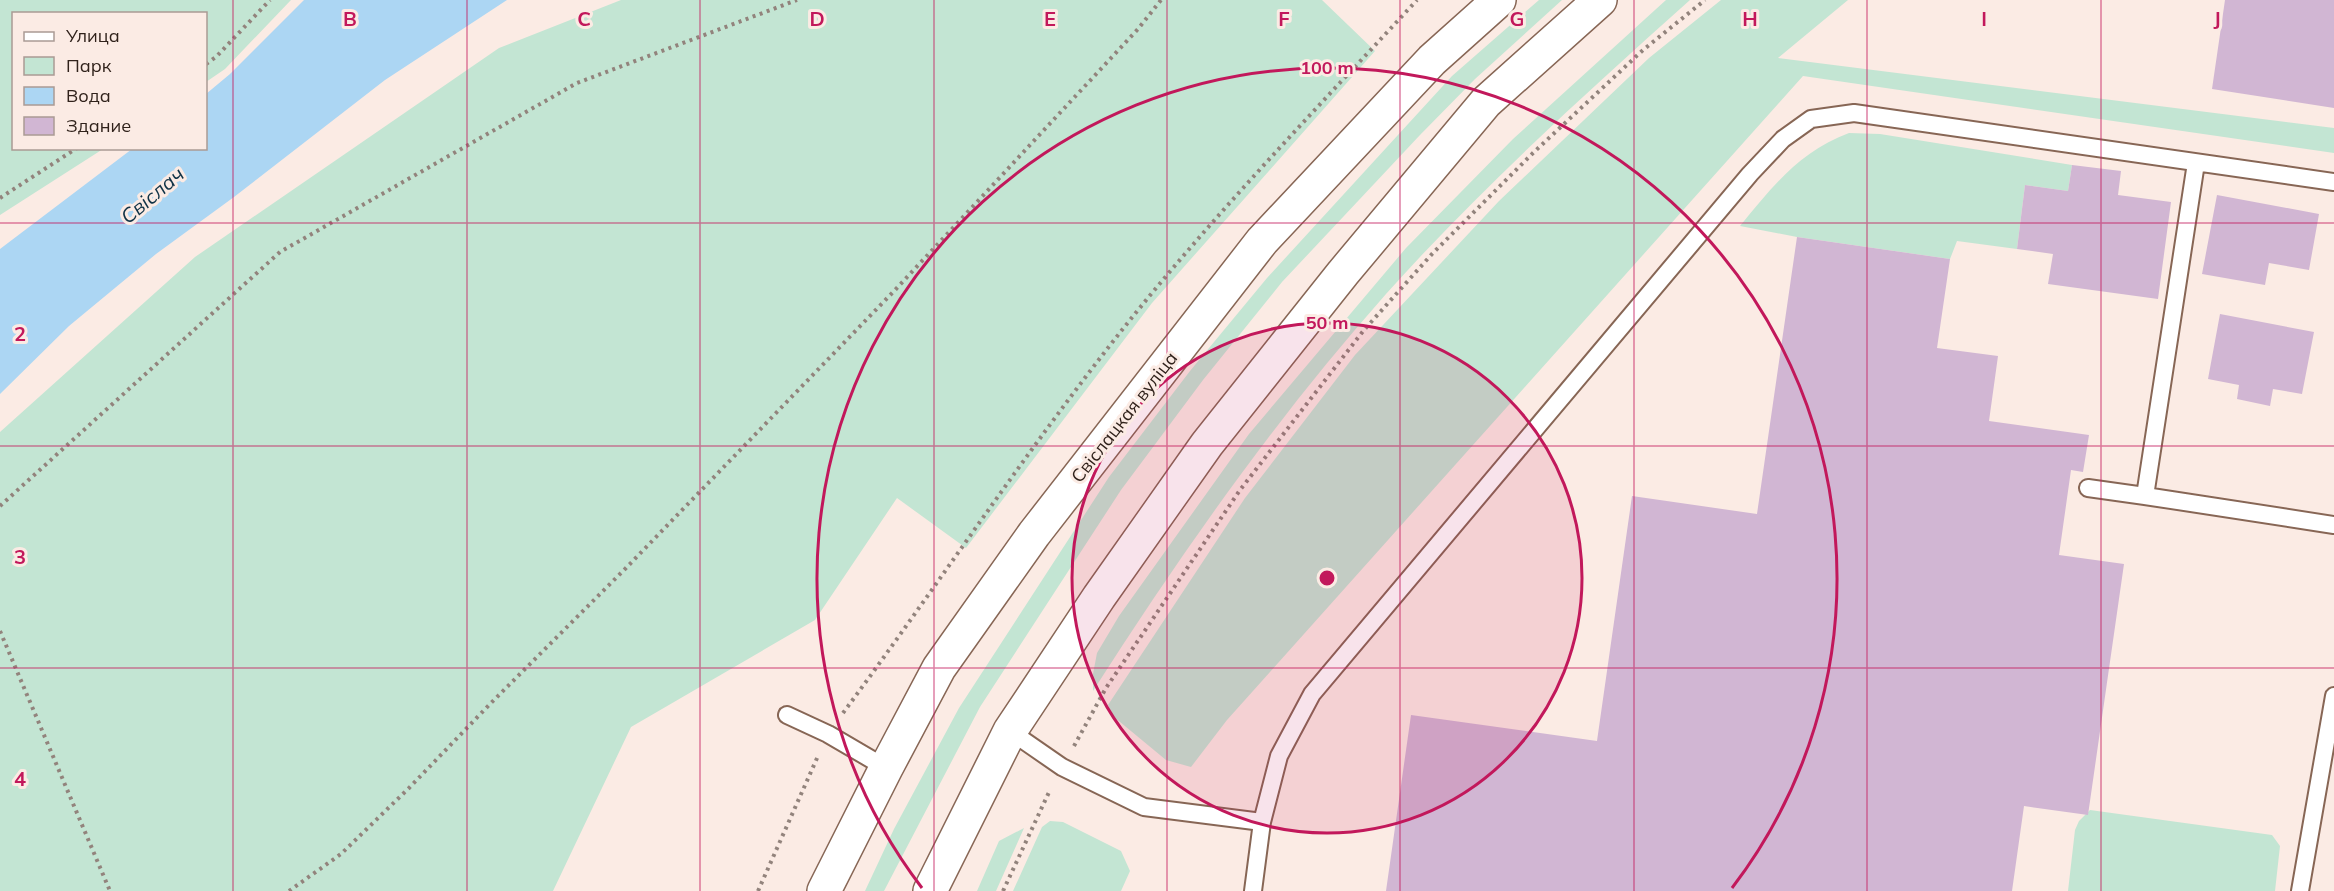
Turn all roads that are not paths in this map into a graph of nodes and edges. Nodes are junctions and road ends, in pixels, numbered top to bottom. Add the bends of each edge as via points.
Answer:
1 (1499, 0) edge
2 (1600, 0) edge
3 (2196, 163) junction
4 (2334, 183) edge
5 (2088, 488) dead end
6 (2145, 496) junction
7 (2334, 525) edge
8 (2334, 696) edge
9 (787, 715) dead end
10 (1010, 731) junction
11 (885, 768) junction
12 (2326, 785) edge
13 (1262, 822) junction
14 (824, 891) edge
15 (930, 891) edge
16 (1253, 891) edge
17 (2300, 891) edge

1 - 11 main road, Свіслацкая вуліца via 1432,60 1262,241 1034,534 939,668
2 - 10 main road via 1486,102 1336,282 1207,444
3 - 4 lane
3 - 6 lane
3 - 13 lane via 1854,113 1811,119 1783,139 1750,174 1312,694 1278,756
5 - 6 lane
6 - 7 lane
8 - 12 lane
9 - 11 lane
10 - 13 lane via 1062,767 1144,807
10 - 15 main road
11 - 14 main road, Свіслацкая вуліца
12 - 17 lane
13 - 16 lane

